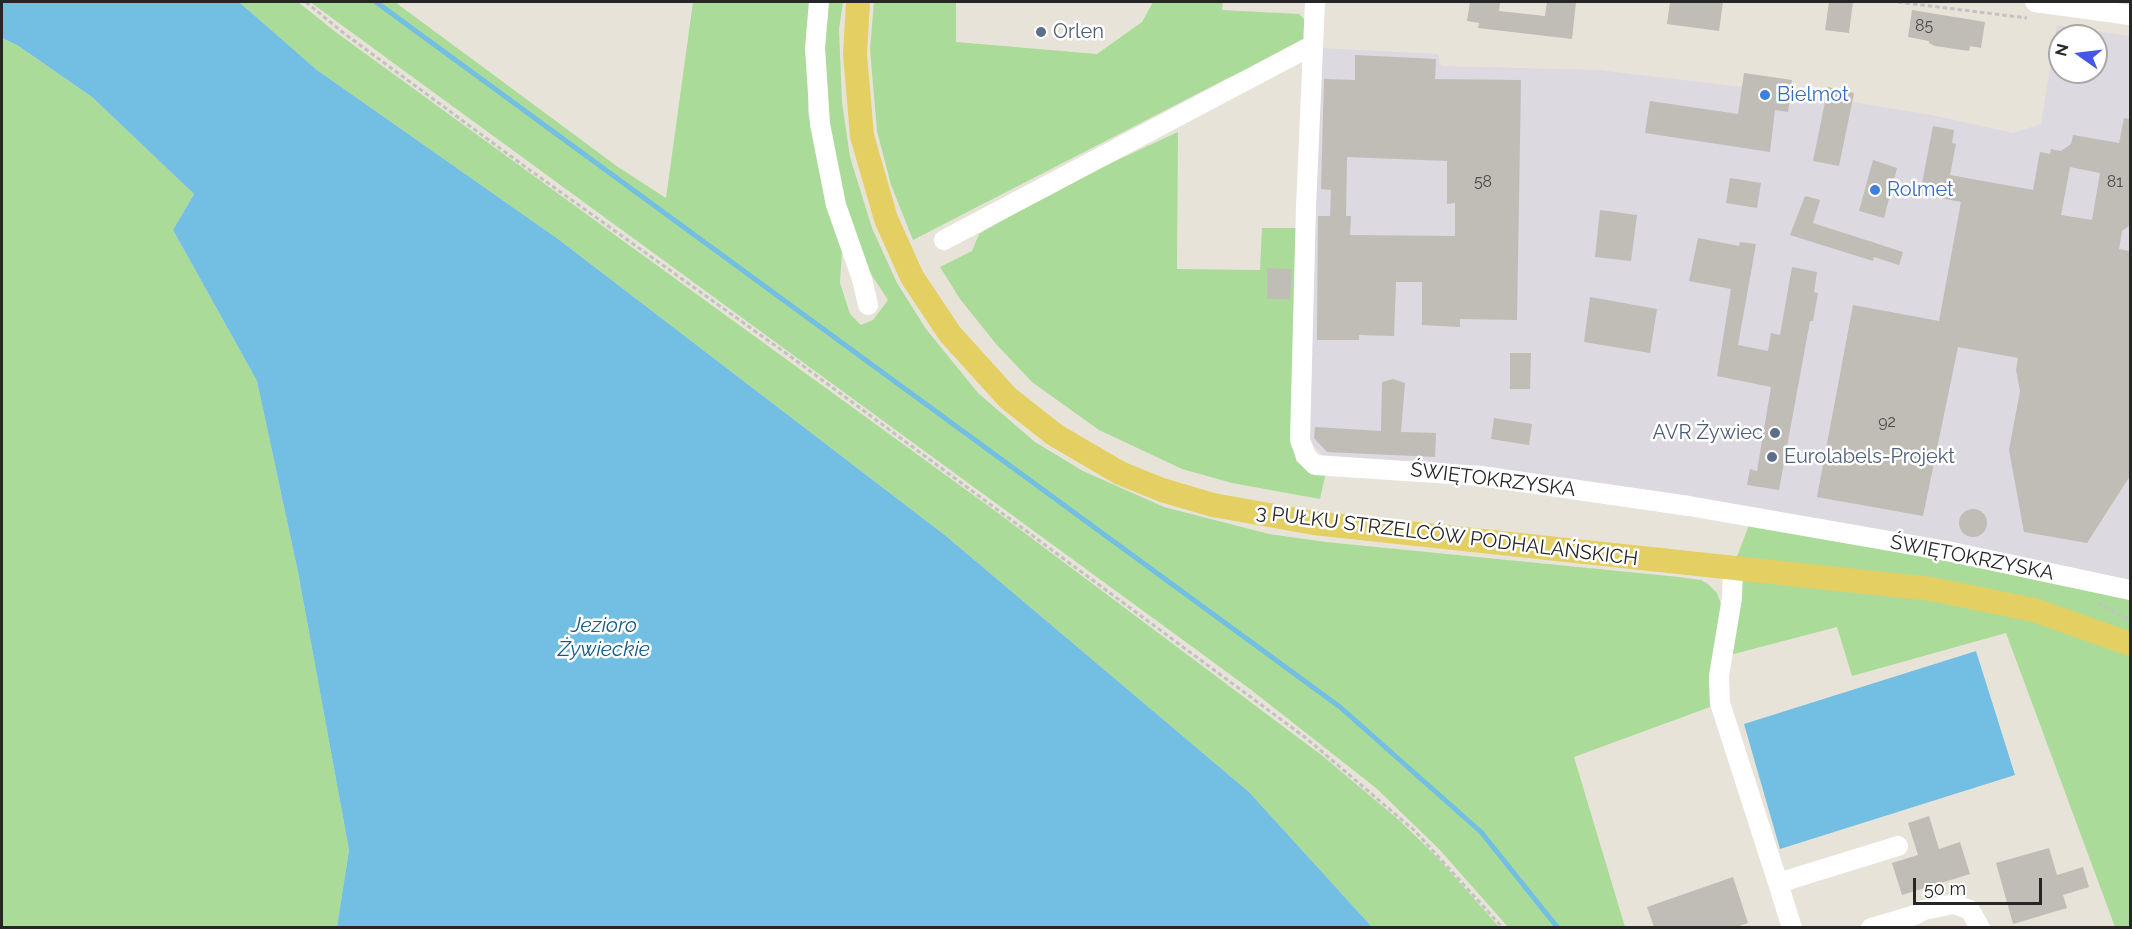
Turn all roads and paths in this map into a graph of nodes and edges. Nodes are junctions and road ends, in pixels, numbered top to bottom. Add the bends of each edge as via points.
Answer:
1 (306, 2) edge
2 (819, 2) edge
3 (858, 2) edge
4 (1316, 2) edge
5 (1898, 2) edge
6 (2034, 10) edge
7 (2130, 15) edge
8 (1313, 45) junction
9 (944, 240) dead end
10 (868, 305) dead end
11 (1733, 567) junction
12 (2130, 590) edge
13 (2130, 644) edge
14 (1898, 846) dead end
15 (1778, 883) junction
16 (1503, 927) edge
17 (1792, 927) edge
18 (1871, 927) edge
19 (1980, 927) edge

1 - 16 path via 1306,738 1415,831
2 - 10 street via 815,48 820,124 836,205
3 - 11 main road, 3 PUŁKU STRZELCÓW PODHALAŃSKICH via 855,54 861,127 886,219 912,276 950,334 1008,398 1055,435 1140,482 1240,511 1367,531
4 - 8 street, ŚWIĘTOKRZYSKA
5 - 6 path
6 - 7 street
8 - 9 street
8 - 12 street, ŚWIĘTOKRZYSKA via 1306,207 1307,375 1300,440 1314,465 1481,476 1689,506 1947,551
11 - 13 main road, 3 PUŁKU STRZELCÓW PODHALAŃSKICH via 1931,589 2002,602 2067,620
11 - 15 street via 1719,703
14 - 15 street
15 - 17 street
18 - 19 street via 1954,904 1970,910

